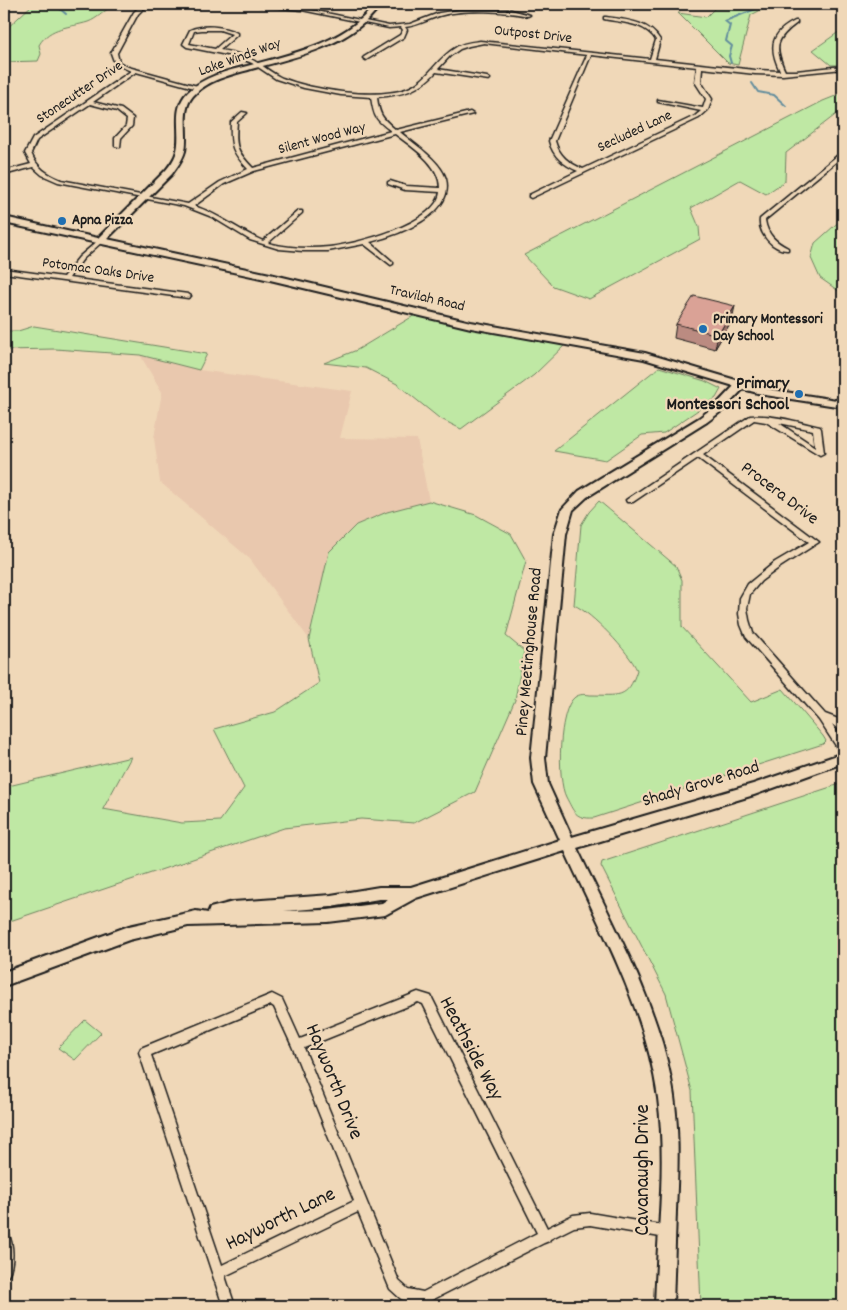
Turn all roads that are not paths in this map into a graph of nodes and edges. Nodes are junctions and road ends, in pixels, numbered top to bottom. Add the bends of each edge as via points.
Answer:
1 (152, 4) edge
2 (253, 4) edge
3 (378, 4) edge
4 (528, 15) dead end
5 (606, 18) dead end
6 (363, 22) junction
7 (796, 22) dead end
8 (403, 27) junction
9 (215, 52) junction
10 (590, 53) junction
11 (366, 58) dead end
12 (652, 60) junction
13 (258, 65) junction
14 (700, 65) junction
15 (843, 68) edge
16 (136, 70) junction
17 (435, 70) junction
18 (783, 73) junction
19 (487, 80) dead end
20 (198, 87) junction
21 (374, 96) junction
22 (660, 101) dead end
23 (88, 102) junction
24 (705, 110) junction
25 (244, 113) dead end
26 (470, 114) dead end
27 (395, 132) junction
28 (118, 146) dead end
29 (843, 153) edge
30 (32, 165) junction
31 (252, 170) junction
32 (582, 171) junction
33 (4, 173) edge
34 (390, 183) dead end
35 (444, 190) junction
36 (531, 196) dead end
37 (144, 197) junction
38 (189, 206) junction
39 (300, 212) dead end
40 (4, 220) edge
41 (100, 241) junction
42 (366, 242) junction
43 (264, 243) junction
44 (786, 250) dead end
45 (392, 263) dead end
46 (4, 271) edge
47 (65, 279) junction
48 (188, 296) dead end
49 (741, 385) junction
50 (843, 404) edge
51 (767, 419) junction
52 (699, 454) junction
53 (630, 500) dead end
54 (822, 717) junction
55 (843, 729) edge
56 (843, 749) edge
57 (843, 758) edge
58 (568, 844) junction
59 (4, 979) edge
60 (297, 1045) junction
61 (361, 1204) junction
62 (666, 1232) junction
63 (4, 1237) edge
64 (544, 1237) junction
65 (4, 1272) edge
66 (219, 1273) junction
67 (230, 1306) edge
68 (664, 1306) edge

1 - 16 street via 136,13 114,54 117,63
2 - 6 street
3 - 6 main road, Lake Winds Way
4 - 8 street via 511,11 459,11
5 - 12 street via 636,23 653,32 658,40
6 - 8 street
6 - 13 main road, Lake Winds Way via 333,40
7 - 18 street via 781,32 774,42 774,51
8 - 11 street via 402,36
9 - 9 street, Outpost Drive via 186,44 192,30 233,31 234,34
9 - 13 street, Outpost Drive via 246,58
10 - 12 street, Outpost Drive
10 - 17 street, Outpost Drive via 484,42 458,48
10 - 32 street via 552,141 560,158
12 - 14 street, Outpost Drive
13 - 20 main road, Lake Winds Way
13 - 21 street, Outpost Drive via 277,77 298,84
14 - 18 street, Outpost Drive
14 - 24 street via 698,82 709,99
15 - 18 street, Outpost Drive
16 - 20 street
16 - 23 street, Stonecutter Drive
17 - 19 street
17 - 21 street, Outpost Drive via 413,88
20 - 37 main road, Lake Winds Way via 182,107 182,142 178,160
21 - 27 street via 376,114
22 - 24 street
23 - 28 street via 119,110 130,118 129,126 118,138
23 - 30 street, Stonecutter Drive via 35,139 28,153
24 - 32 street, Secluded Lane
25 - 31 street via 234,122 232,144 236,154
26 - 27 street, Silent Wood Way
27 - 31 street, Silent Wood Way
27 - 35 street via 438,169 444,180
29 - 44 street via 762,220 763,230
30 - 33 street
30 - 37 street via 60,181
31 - 38 street, Silent Wood Way via 222,183
32 - 36 street, Secluded Lane
34 - 35 street via 405,188
35 - 42 street via 436,207 424,218
37 - 38 street
37 - 41 main road, Lake Winds Way
38 - 43 street
39 - 43 street
40 - 41 main road, Travilah Road
41 - 47 street
41 - 49 main road, Travilah Road via 471,325 645,356
42 - 43 street via 317,250
42 - 45 street
46 - 47 street, Potomac Oaks Drive
47 - 48 street, Potomac Oaks Drive
49 - 50 main road, Travilah Road
49 - 58 main road, Piney Meetinghouse Road via 703,420 583,494 568,509 562,522 538,758 541,784
51 - 51 street via 812,448 820,453 817,430
51 - 52 street via 753,418
52 - 53 street
52 - 54 street, Procera Drive via 815,542 777,564 751,587 746,592 744,607 749,635
54 - 55 street, Procera Drive via 838,723
54 - 56 street, Procera Drive
57 - 58 main road, Shady Grove Road via 754,789
58 - 59 main road via 411,893 378,893 331,901 233,908 129,934
58 - 62 main road, Cavanaugh Drive via 650,1026 666,1097
60 - 61 street, Hayworth Drive
60 - 64 street, Heathside Way via 418,997 427,1000
60 - 66 street, Hayworth Drive via 278,1003 272,999 145,1052
61 - 64 street, Hayworth Drive via 394,1285 405,1296 424,1298
61 - 66 street, Hayworth Lane
62 - 64 street, Hayworth Drive via 590,1219 573,1221
62 - 68 main road, Cavanaugh Drive
63 - 65 street
66 - 67 street, Hayworth Drive

